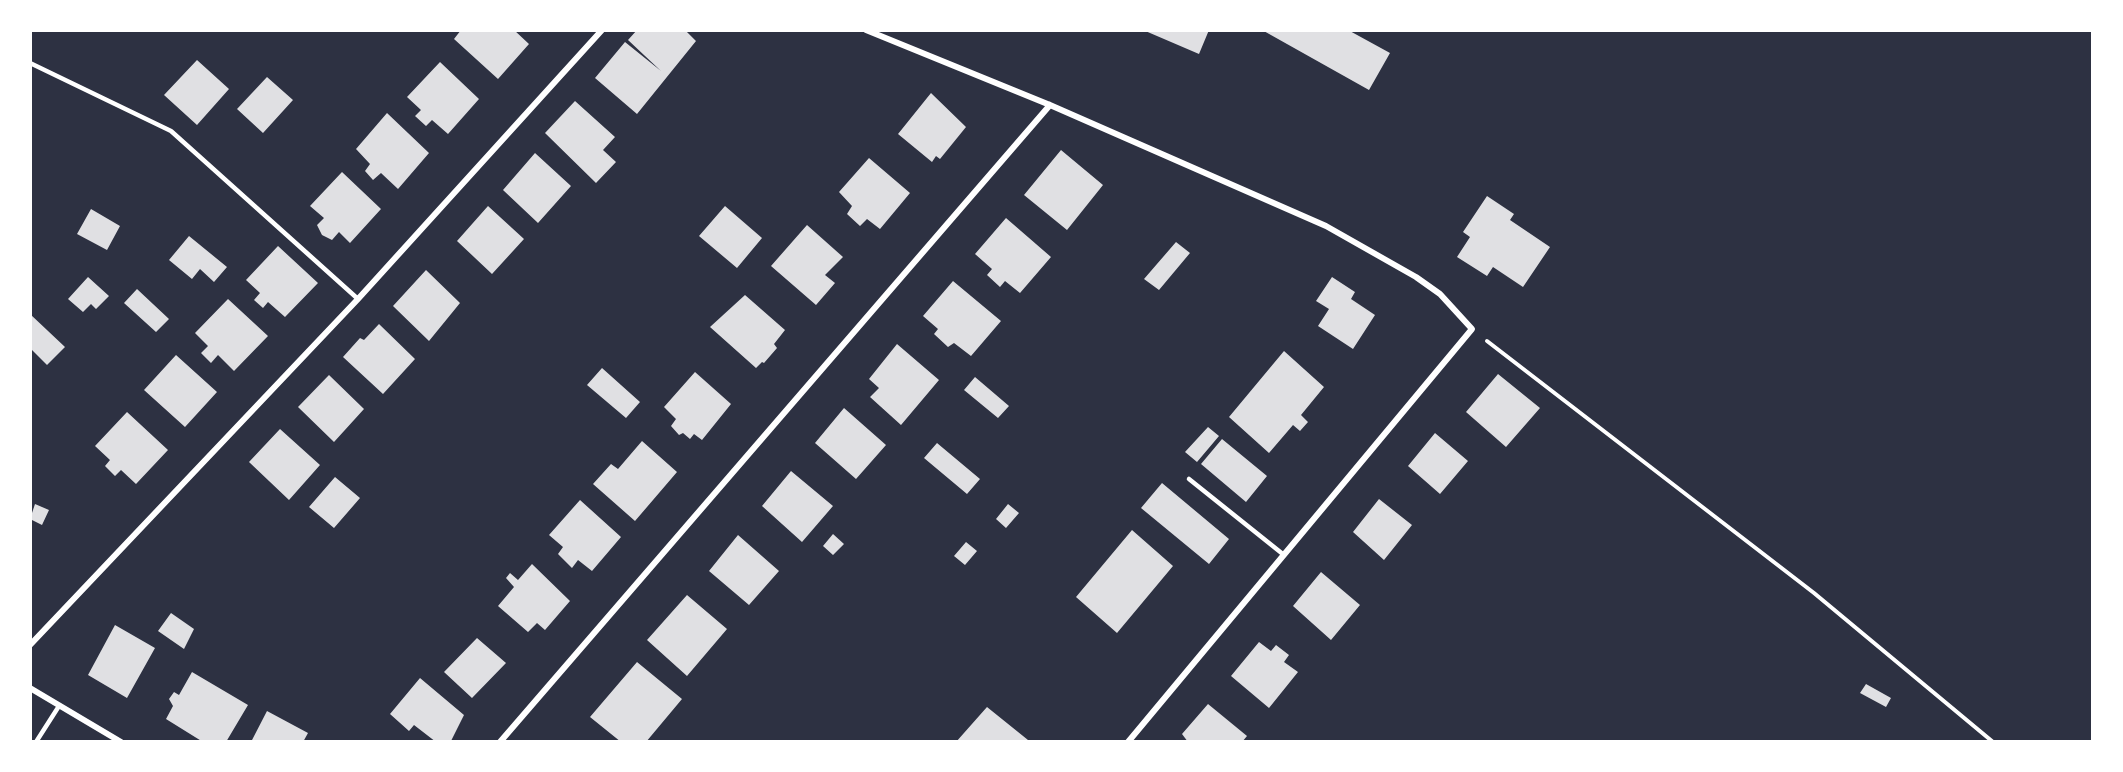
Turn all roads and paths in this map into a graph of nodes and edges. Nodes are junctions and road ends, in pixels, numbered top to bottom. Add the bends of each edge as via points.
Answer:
1 (602, 30) edge
2 (866, 30) edge
3 (30, 63) edge
4 (1050, 105) junction
5 (358, 299) junction
6 (1472, 329) junction
7 (1189, 479) dead end
8 (1284, 555) junction
9 (30, 645) edge
10 (30, 688) edge
11 (59, 706) junction
12 (36, 742) edge
13 (121, 742) edge
14 (500, 742) edge
15 (1128, 742) edge
16 (1993, 742) edge

1 - 5 street
2 - 4 street
3 - 5 lane via 171,131
4 - 6 street via 1326,226 1440,294
4 - 14 street
5 - 9 street
6 - 8 street
6 - 16 path via 1814,593
7 - 8 lane
8 - 15 street
10 - 11 street
11 - 12 lane
11 - 13 street

